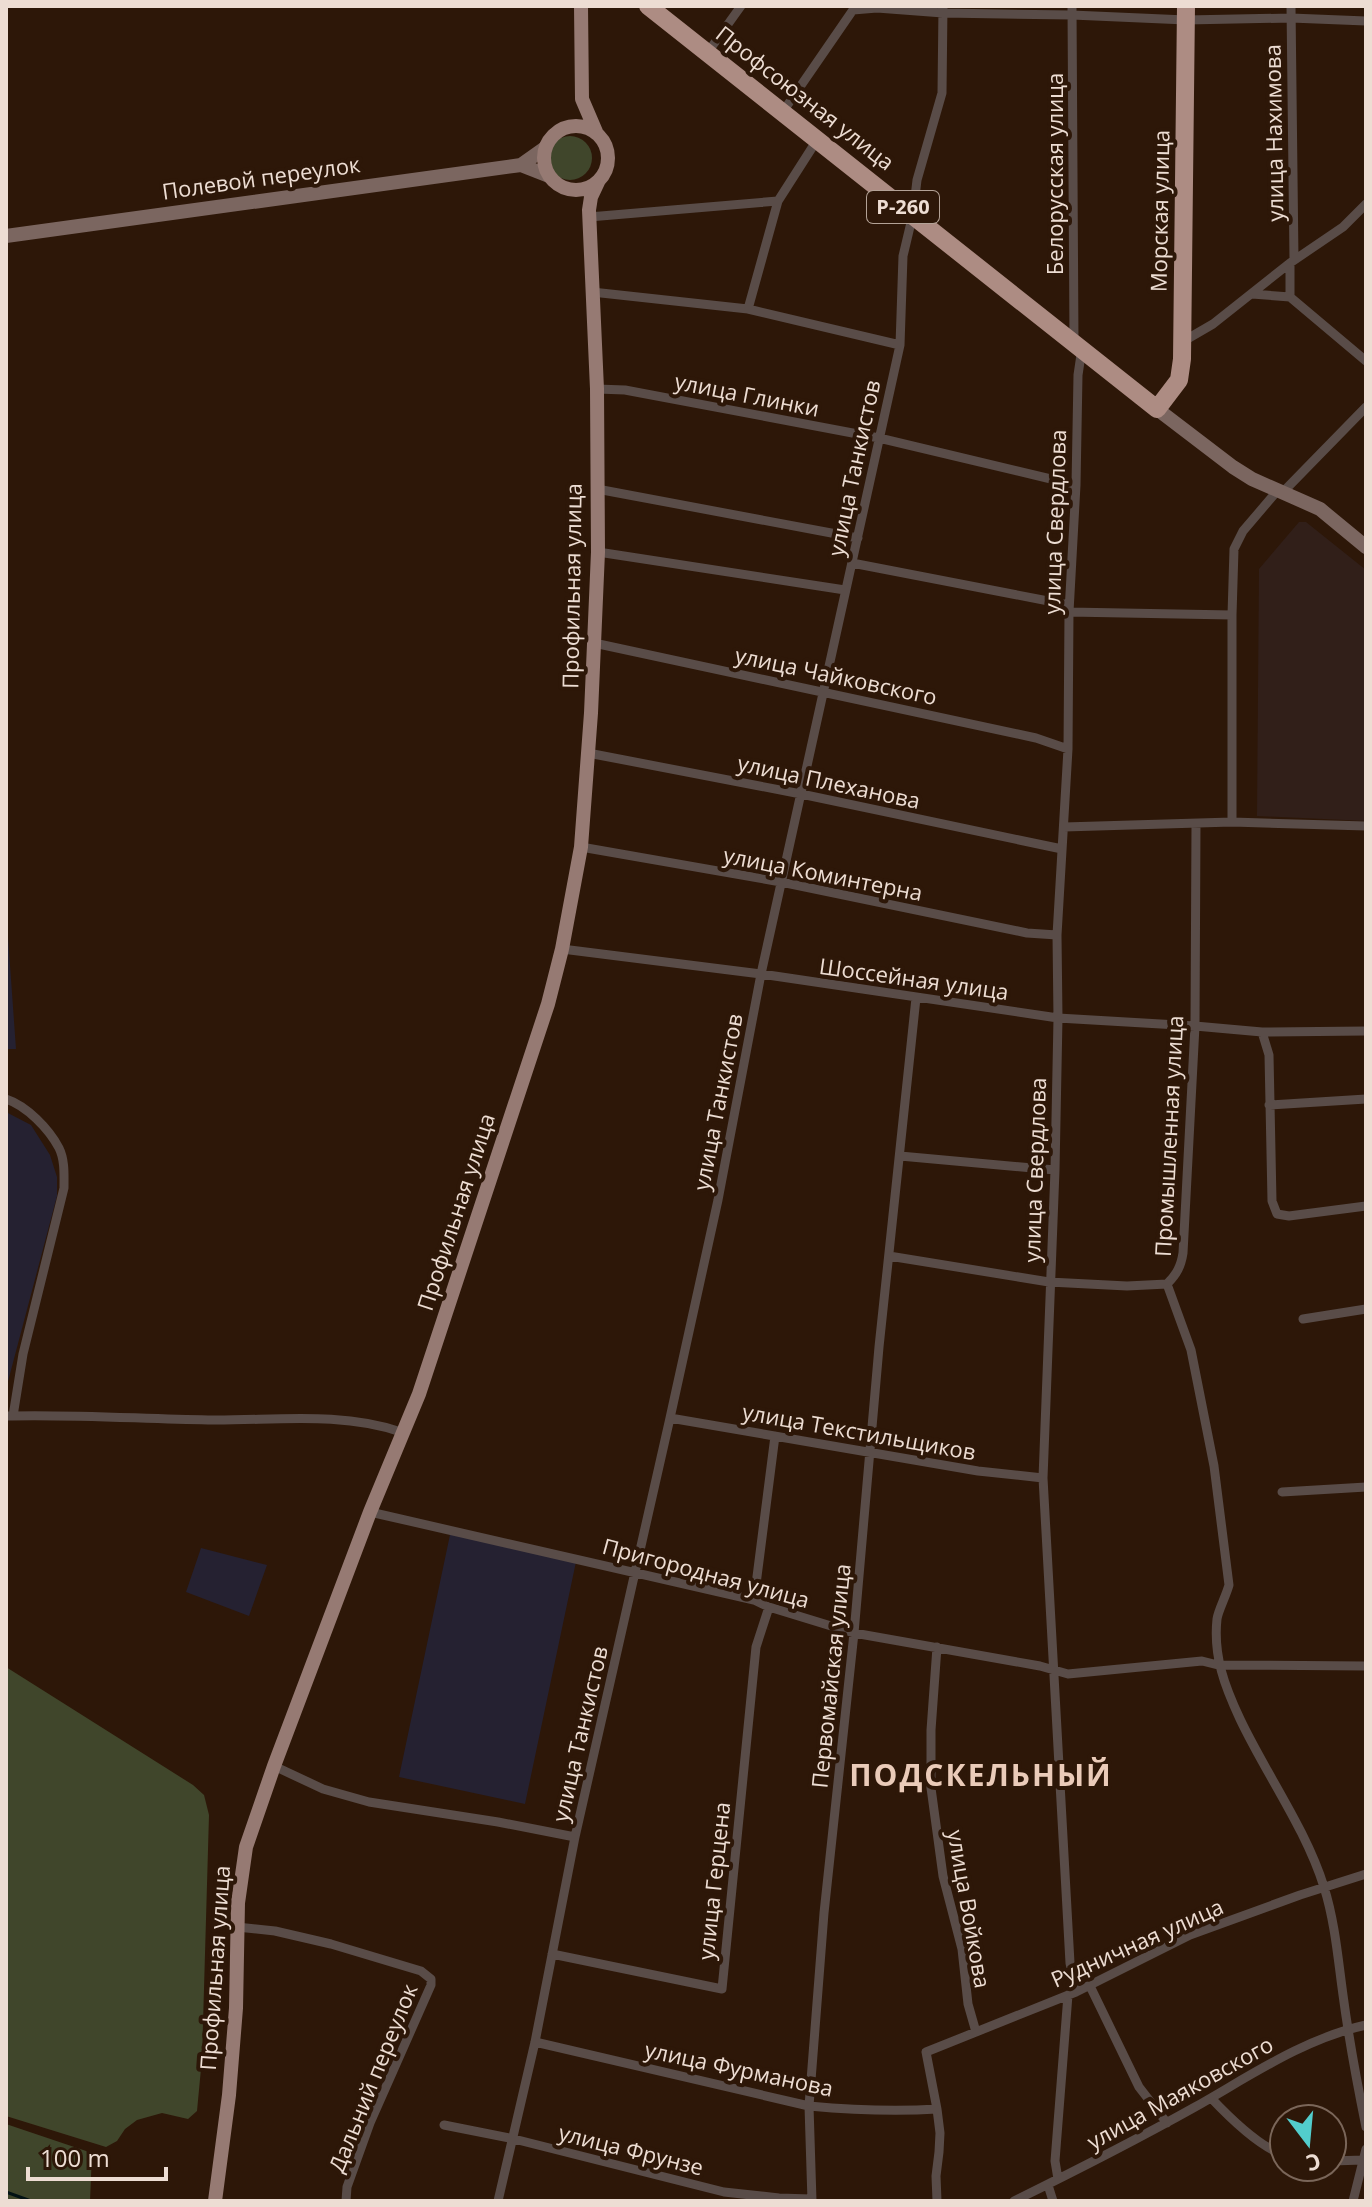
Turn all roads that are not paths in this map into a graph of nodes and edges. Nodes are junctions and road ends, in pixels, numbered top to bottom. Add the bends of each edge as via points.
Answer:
1 (579, 6) edge
2 (590, 6) edge
3 (648, 6) edge
4 (741, 6) edge
5 (1291, 6) edge
6 (877, 7) edge
7 (854, 8) edge
8 (943, 10) edge
9 (1072, 10) edge
10 (1186, 13) edge
11 (1291, 18) junction
12 (1366, 21) edge
13 (582, 25) junction
14 (708, 52) junction
15 (582, 99) junction
16 (782, 113) junction
17 (564, 128) junction
18 (597, 135) junction
19 (817, 140) junction
20 (545, 148) junction
21 (521, 165) junction
22 (549, 176) junction
23 (599, 180) junction
24 (569, 189) junction
25 (778, 201) junction
26 (1366, 204) edge
27 (589, 214) junction
28 (913, 214) junction
29 (6, 236) edge
30 (1292, 262) junction
31 (592, 292) junction
32 (1252, 294) junction
33 (1290, 297) junction
34 (748, 309) junction
35 (1182, 342) junction
36 (900, 345) junction
37 (1078, 345) junction
38 (1366, 361) edge
39 (597, 389) junction
40 (1366, 407) edge
41 (1157, 409) junction
42 (879, 438) junction
43 (1076, 485) junction
44 (597, 489) junction
45 (1280, 491) junction
46 (858, 538) junction
47 (1366, 547) edge
48 (598, 552) junction
49 (852, 563) junction
50 (845, 590) junction
51 (1069, 608) junction
52 (1232, 615) junction
53 (594, 643) junction
54 (823, 691) junction
55 (1068, 749) junction
56 (588, 753) junction
57 (801, 794) junction
58 (1232, 822) junction
59 (1196, 824) junction
60 (1366, 826) edge
61 (1064, 827) junction
62 (581, 847) junction
63 (1062, 849) junction
64 (781, 882) junction
65 (1057, 935) junction
66 (562, 949) junction
67 (761, 974) junction
68 (916, 998) junction
69 (1058, 1018) junction
70 (1195, 1026) junction
71 (1366, 1031) edge
72 (1262, 1032) junction
73 (6, 1099) edge
74 (1366, 1099) edge
75 (1269, 1105) junction
76 (900, 1156) junction
77 (1055, 1170) junction
78 (1366, 1206) edge
79 (889, 1256) junction
80 (1049, 1282) junction
81 (1167, 1284) junction
82 (1366, 1309) edge
83 (1303, 1319) dead end
84 (10, 1416) edge
85 (670, 1418) junction
86 (401, 1432) junction
87 (775, 1436) junction
88 (870, 1452) junction
89 (1043, 1478) junction
90 (1366, 1487) edge
91 (1282, 1492) dead end
92 (370, 1512) junction
93 (636, 1572) junction
94 (754, 1600) junction
95 (769, 1607) junction
96 (854, 1633) junction
97 (937, 1647) junction
98 (1218, 1665) junction
99 (1366, 1666) edge
100 (1055, 1671) junction
101 (274, 1766) junction
102 (575, 1837) junction
103 (1366, 1874) edge
104 (1325, 1888) junction
105 (237, 1927) junction
106 (552, 1954) junction
107 (1090, 1986) junction
108 (1072, 1994) junction
109 (1366, 2025) edge
110 (1348, 2029) junction
111 (976, 2032) junction
112 (535, 2042) junction
113 (1211, 2098) junction
114 (809, 2106) junction
115 (937, 2109) junction
116 (1167, 2123) junction
117 (444, 2125) dead end
118 (1366, 2127) edge
119 (514, 2139) junction
120 (1268, 2148) edge
121 (1366, 2149) edge
122 (1348, 2160) edge
123 (1363, 2160) junction
124 (1058, 2179) junction
125 (1048, 2185) junction
126 (811, 2200) edge
127 (215, 2201) edge
128 (346, 2201) edge
129 (498, 2201) edge
130 (937, 2201) edge
131 (1014, 2201) edge
132 (1053, 2201) edge
133 (1353, 2201) edge

1 - 13 main road
2 - 13 main road
3 - 14 highway, Профсоюзная улица / Р-260
4 - 14 street
5 - 11 street, улица Нахимова
6 - 7 street
6 - 8 street
7 - 16 street
8 - 9 street
8 - 28 street, улица Танкистов via 942,93 917,180
9 - 10 street
9 - 37 street, Белорусская улица
10 - 11 street
10 - 35 highway, Морская улица
11 - 12 street
11 - 30 street, улица Нахимова
13 - 15 main road
14 - 16 highway, Профсоюзная улица / Р-260
15 - 17 main road
15 - 18 main road
16 - 19 highway, Профсоюзная улица / Р-260
17 - 18 main road via 584,127
17 - 20 main road
18 - 23 main road via 608,157
19 - 25 street
19 - 28 highway, Профсоюзная улица / Р-260
20 - 21 street
20 - 22 main road
21 - 22 street
21 - 29 street, Полевой переулок
22 - 24 main road
23 - 24 main road via 585,189
23 - 27 main road
24 - 27 main road
25 - 27 street
25 - 34 street
26 - 30 street
27 - 31 main road, Профильная улица
28 - 36 street, улица Танкистов via 903,256
28 - 37 highway, Профсоюзная улица / Р-260
30 - 32 street
30 - 33 street, улица Нахимова
31 - 34 street
31 - 39 main road, Профильная улица
32 - 33 street
32 - 35 street
33 - 38 street
34 - 36 street
35 - 41 highway, Морская улица via 1179,380
36 - 42 street, улица Танкистов
37 - 41 highway, Профсоюзная улица / Р-260
37 - 43 street, улица Свердлова
39 - 42 street, улица Глинки
39 - 44 main road, Профильная улица
40 - 45 street
41 - 45 street via 1233,467
42 - 43 street, улица Глинки
42 - 46 street, улица Танкистов
43 - 51 street, улица Свердлова
44 - 46 street
44 - 48 main road, Профильная улица
45 - 47 street via 1320,509
45 - 52 street via 1237,540
46 - 49 street, улица Танкистов
48 - 50 street
48 - 53 main road, Профильная улица
49 - 50 street, улица Танкистов
49 - 51 street
50 - 54 street, улица Танкистов
51 - 52 street
51 - 55 street, улица Свердлова
52 - 58 street
53 - 54 street, улица Чайковского
53 - 56 main road, Профильная улица
54 - 55 street, улица Чайковского
54 - 57 street, улица Танкистов
55 - 61 street, улица Свердлова
56 - 57 street, улица Плеханова
56 - 62 main road, Профильная улица
57 - 63 street, улица Плеханова
57 - 64 street, улица Танкистов
58 - 59 street
58 - 60 street
59 - 61 street
59 - 70 street, Промышленная улица
61 - 63 street, улица Свердлова
62 - 64 street, улица Коминтерна
62 - 66 main road, Профильная улица
63 - 65 street, улица Свердлова
64 - 65 street, улица Коминтерна
64 - 67 street, улица Танкистов
65 - 69 street, улица Свердлова
66 - 67 street, Шоссейная улица
66 - 86 main road, Профильная улица via 419,1394
67 - 68 street, Шоссейная улица
67 - 85 street, улица Танкистов
68 - 69 street, Шоссейная улица
68 - 76 street, Первомайская улица
69 - 70 street, Шоссейная улица
69 - 77 street, улица Свердлова
70 - 72 street, Шоссейная улица
70 - 81 street, Промышленная улица via 1182,1264
71 - 72 street, Шоссейная улица
72 - 75 street via 1269,1055
73 - 84 street via 47,1131 64,1165 64,1188
74 - 75 street
75 - 78 street via 1272,1201 1277,1214
76 - 77 street
76 - 79 street, Первомайская улица
77 - 80 street, улица Свердлова
79 - 80 street
79 - 88 street, Первомайская улица
80 - 81 street
80 - 89 street, улица Свердлова
81 - 98 street, Промышленная улица via 1191,1350 1214,1466 1229,1585 1217,1616
82 - 83 street
84 - 86 street via 318,1419 365,1421
85 - 87 street, улица Текстильщиков
85 - 93 street, улица Танкистов
86 - 92 main road, Профильная улица
87 - 88 street, улица Текстильщиков
87 - 94 street
88 - 89 street, улица Текстильщиков
88 - 96 street, Первомайская улица
89 - 100 street, улица Свердлова
90 - 91 street
92 - 93 street, Пригородная улица
92 - 101 main road, Профильная улица
93 - 94 street, Пригородная улица
93 - 102 street, улица Танкистов
94 - 95 street, Пригородная улица
95 - 96 street, Пригородная улица
95 - 106 street, улица Герцена via 756,1647 722,1989
96 - 97 street, Пригородная улица
96 - 114 street, Первомайская улица
97 - 100 street, Пригородная улица
97 - 111 street, улица Войкова via 931,1788 943,1876
98 - 99 street, Пригородная улица
98 - 100 street, Пригородная улица via 1202,1661
98 - 104 street, Промышленная улица
100 - 108 street, улица Свердлова
101 - 102 street via 323,1789 369,1802
101 - 105 main road, Профильная улица via 246,1847
102 - 106 street, улица Танкистов
103 - 104 street, Рудничная улица
104 - 107 street, Рудничная улица via 1190,1935
104 - 110 street, Промышленная улица
105 - 127 main road, Профильная улица via 234,2037
105 - 128 street, Дальний переулок via 331,1944 421,1971 431,1979 370,2123
106 - 112 street, улица Танкистов
107 - 108 street, Рудничная улица
107 - 116 street via 1139,2087
108 - 111 street, Рудничная улица
108 - 124 street, улица Свердлова via 1055,2161
109 - 110 street, улица Маяковского
110 - 113 street, улица Маяковского via 1274,2060
110 - 118 street, Промышленная улица
111 - 115 street, Рудничная улица via 926,2052
112 - 114 street, улица Фурманова
112 - 119 street, улица Танкистов
113 - 116 street, улица Маяковского
113 - 120 street
114 - 115 street, улица Фурманова
114 - 126 street, Первомайская улица
115 - 130 street
116 - 124 street, улица Маяковского
117 - 119 street, улица Фрунзе
119 - 126 street, улица Фрунзе via 724,2192
119 - 129 street, улица Танкистов
121 - 123 street
122 - 123 street
123 - 133 street
124 - 125 street, улица Маяковского
125 - 131 street, улица Маяковского
125 - 132 street

